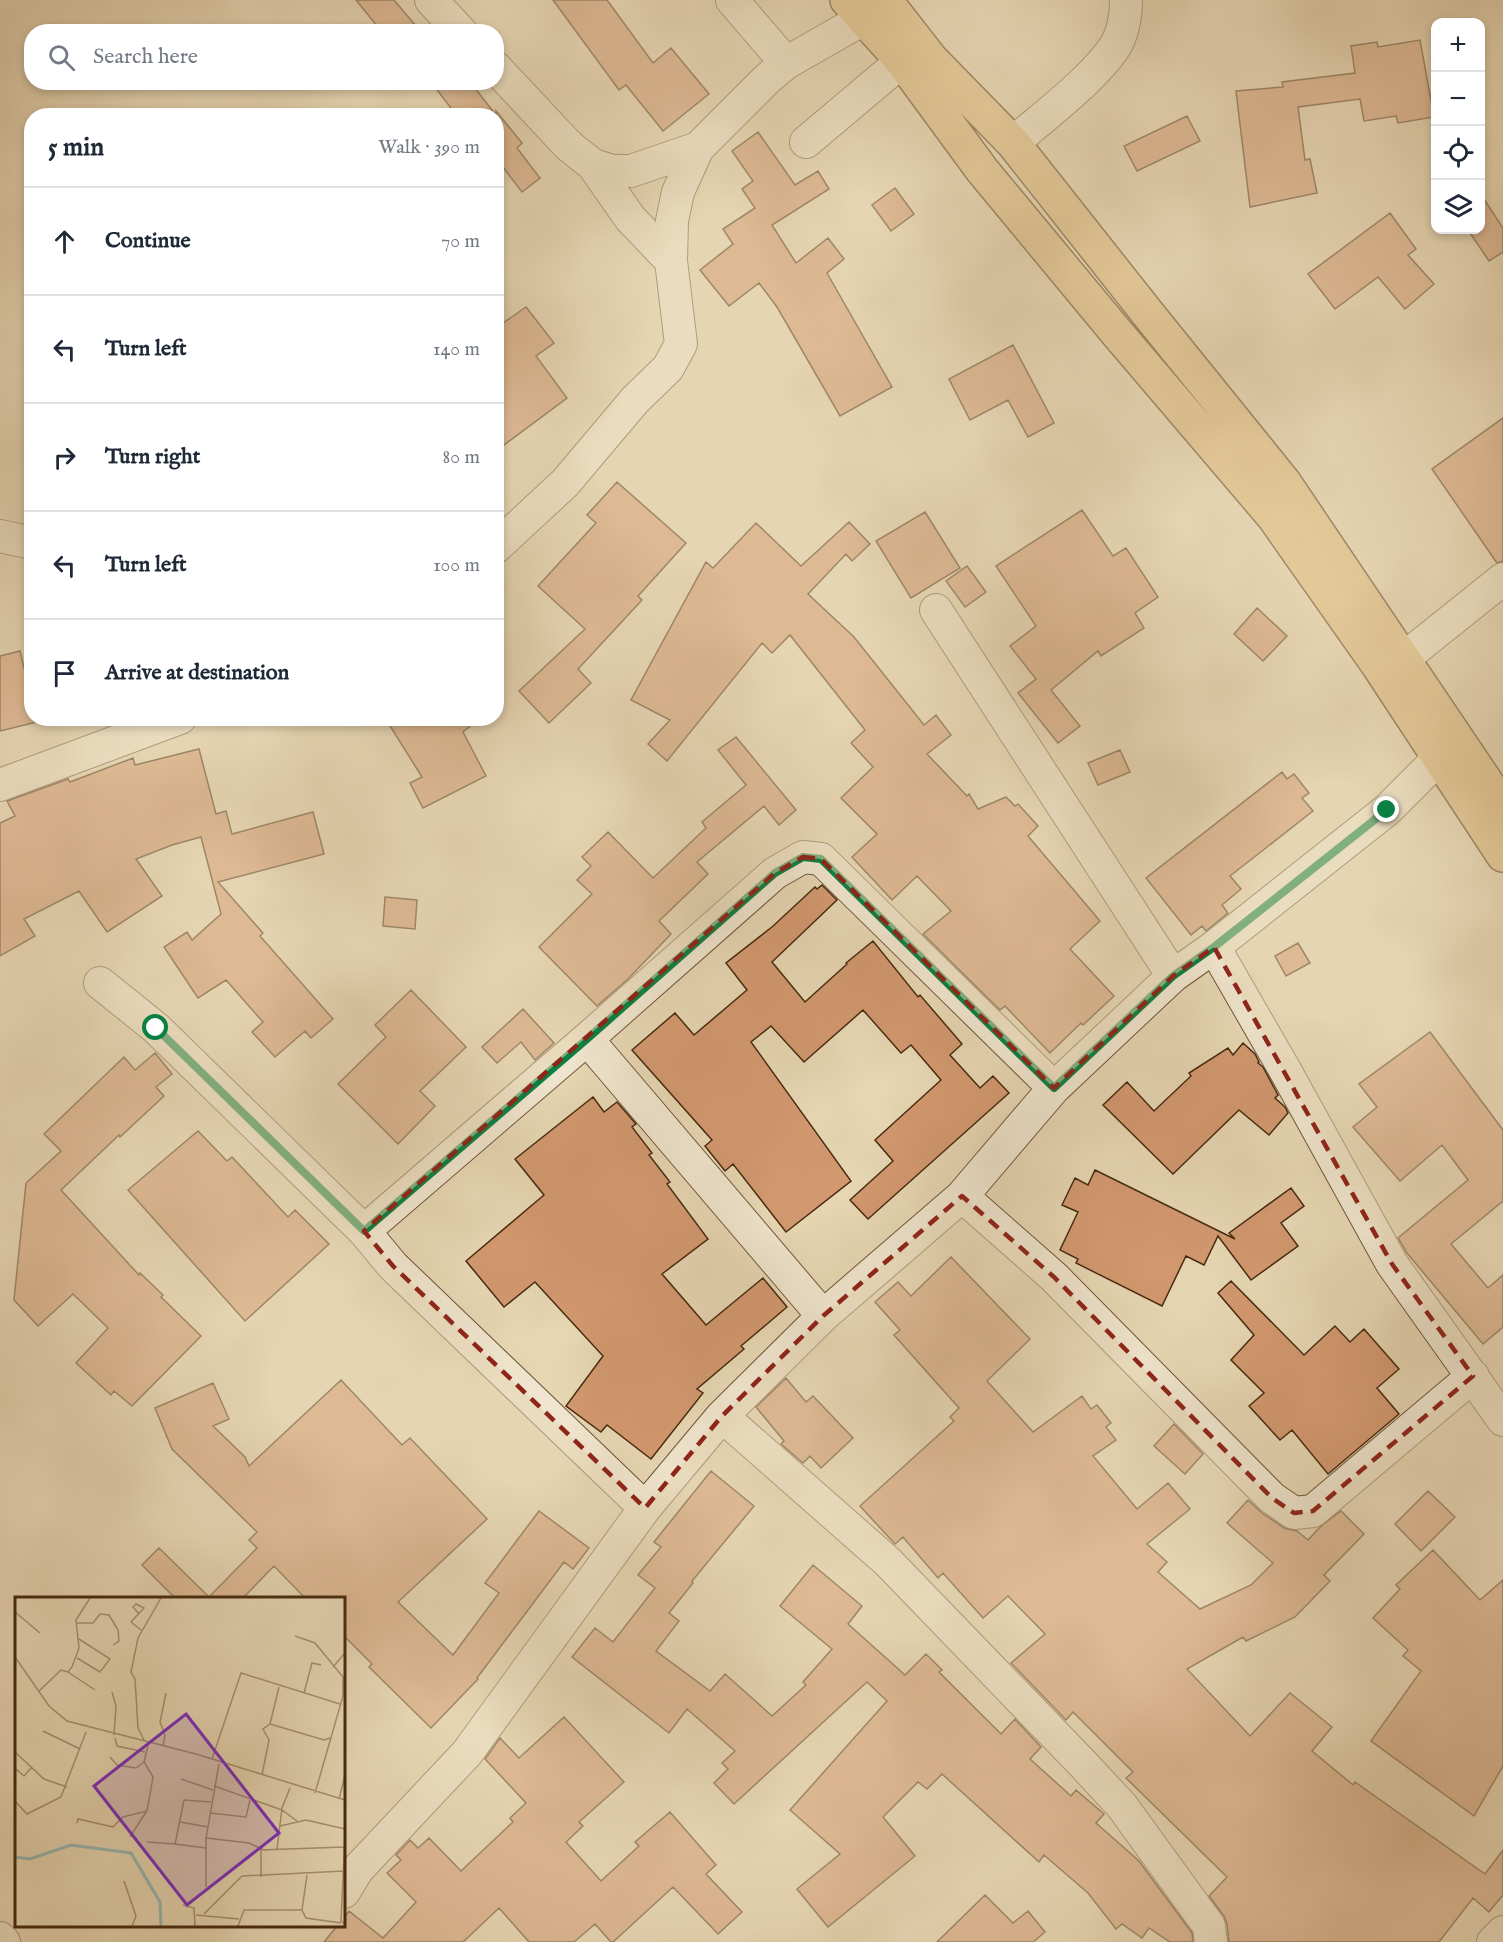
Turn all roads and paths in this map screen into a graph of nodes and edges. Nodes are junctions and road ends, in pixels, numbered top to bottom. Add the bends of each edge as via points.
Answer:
1 (431, 0) edge
2 (732, 0) edge
3 (1126, 0) edge
4 (865, 6) edge
5 (454, 24) edge
6 (902, 61) junction
7 (786, 63) junction
8 (504, 77) edge
9 (806, 142) dead end
10 (1013, 143) junction
11 (698, 148) junction
12 (593, 165) junction
13 (671, 261) junction
14 (0, 536) edge
15 (504, 540) edge
16 (24, 541) edge
17 (1503, 579) edge
18 (936, 610) dead end
19 (1403, 659) junction
20 (159, 726) edge
21 (1438, 759) junction
22 (0, 785) edge
23 (1503, 807) edge
24 (1503, 855) edge
25 (1214, 947) junction
26 (1173, 976) junction
27 (100, 983) dead end
28 (587, 1039) junction
29 (1054, 1088) junction
30 (963, 1196) junction
31 (364, 1231) junction
32 (824, 1316) junction
33 (1473, 1376) junction
34 (722, 1416) junction
35 (1503, 1420) edge
36 (645, 1508) junction
37 (345, 1890) edge
38 (1503, 1932) edge
39 (0, 1938) edge
40 (4, 1942) edge
41 (1211, 1942) edge
42 (1493, 1942) edge

1 - 5 street
2 - 7 street
3 - 10 street via 1117,43 1096,70
4 - 6 main road
4 - 7 street
4 - 10 main road via 930,59
6 - 9 street
6 - 21 main road via 982,170 1273,516 1378,665
7 - 11 street
8 - 12 street via 569,146
10 - 19 main road via 1284,482
11 - 12 street via 631,171
11 - 13 street via 678,192 672,221
12 - 13 street via 630,218
13 - 15 street via 681,344 668,368 635,400 565,483
14 - 16 street
17 - 19 street
18 - 26 street
19 - 23 main road
20 - 22 street
21 - 24 main road
21 - 25 street via 1387,810
25 - 26 street
25 - 33 street via 1392,1264
26 - 29 street
27 - 31 street via 156,1028
28 - 29 street via 775,873 803,857 821,859
28 - 31 street
28 - 32 street
29 - 30 street
30 - 32 street
30 - 33 street via 1054,1277 1272,1498 1294,1513 1313,1511
31 - 36 street via 393,1266
32 - 34 street
33 - 35 street
34 - 36 street
34 - 41 street via 888,1562 1099,1781 1122,1806 1209,1926
36 - 37 street via 467,1753 358,1869
38 - 42 street
39 - 40 street

